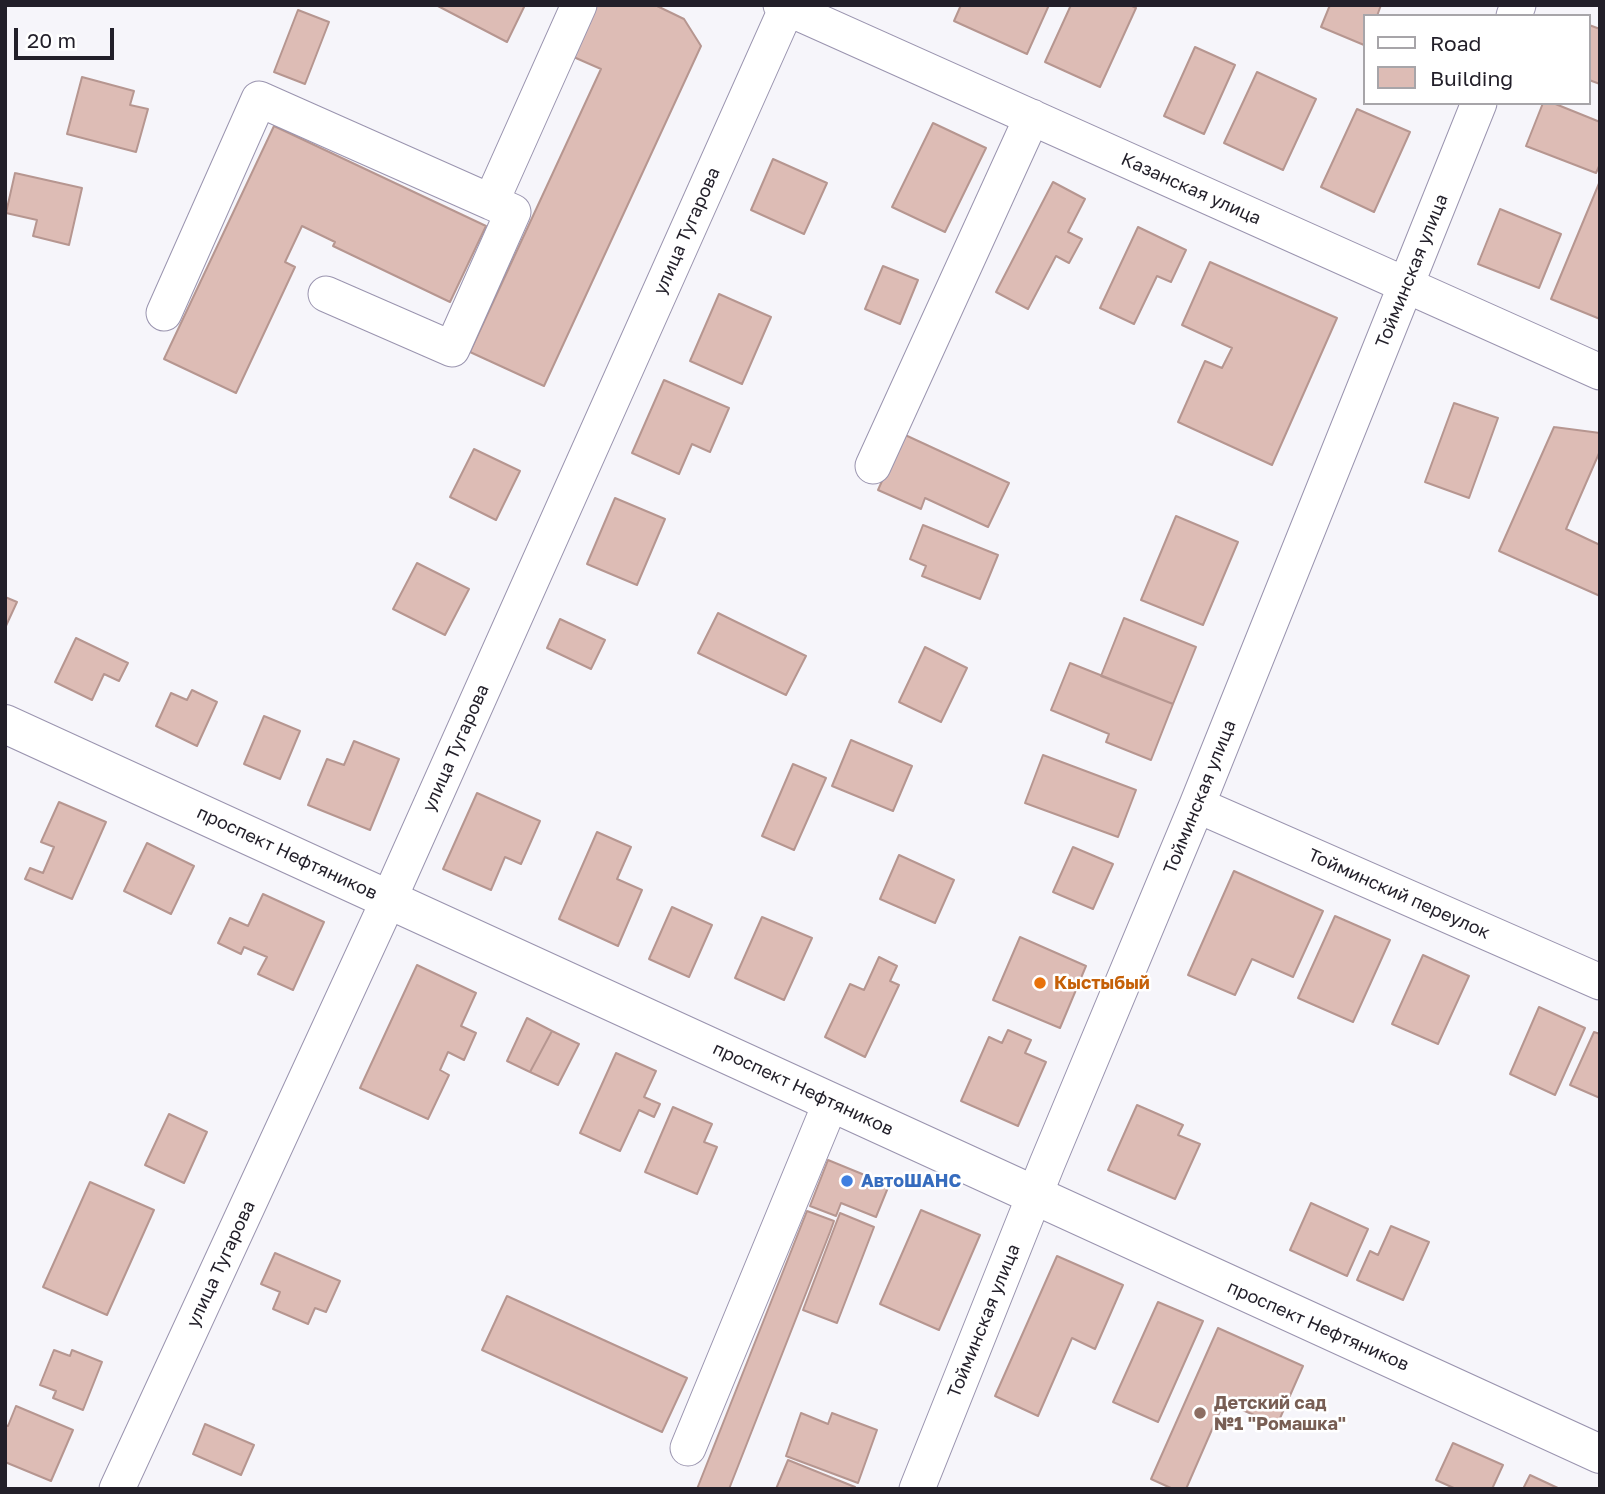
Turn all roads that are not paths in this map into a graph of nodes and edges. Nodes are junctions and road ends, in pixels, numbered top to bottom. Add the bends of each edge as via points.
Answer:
1 (579, 5) edge
2 (785, 6) edge
3 (1478, 105) edge
4 (1032, 117) junction
5 (491, 202) junction
6 (1407, 286) junction
7 (326, 294) dead end
8 (164, 313) dead end
9 (1600, 372) edge
10 (873, 466) dead end
11 (5, 724) edge
12 (1197, 805) junction
13 (388, 899) junction
14 (1600, 982) edge
15 (831, 1102) junction
16 (1034, 1197) junction
17 (688, 1448) dead end
18 (1600, 1454) edge
19 (117, 1489) edge
20 (917, 1489) edge

1 - 5 street
2 - 4 street, Казанская улица
2 - 13 street, улица Тугарова
3 - 6 street, Тойминская улица
4 - 6 street, Казанская улица
4 - 10 street
5 - 7 street via 513,212 452,349
5 - 8 street via 259,99
6 - 9 street, Казанская улица
6 - 12 street, Тойминская улица
11 - 13 main road, проспект Нефтяников
12 - 14 street, Тойминский переулок
12 - 16 street, Тойминская улица
13 - 15 main road, проспект Нефтяников
13 - 19 street, улица Тугарова
15 - 16 main road, проспект Нефтяников
15 - 17 street
16 - 18 main road, проспект Нефтяников
16 - 20 street, Тойминская улица

